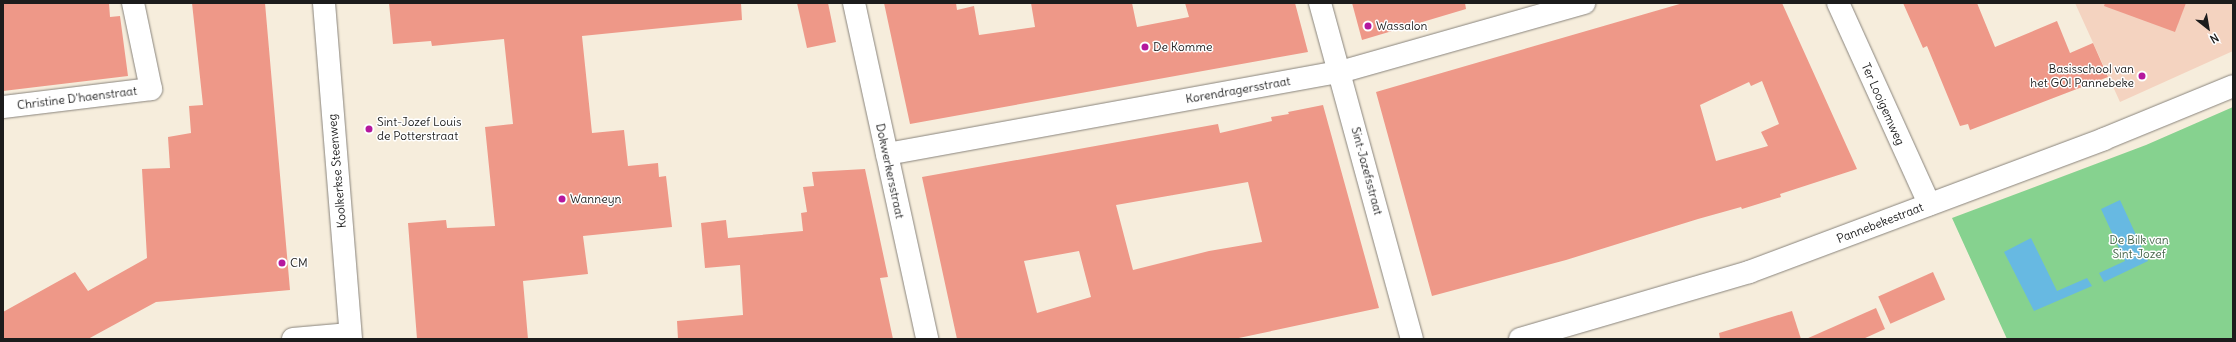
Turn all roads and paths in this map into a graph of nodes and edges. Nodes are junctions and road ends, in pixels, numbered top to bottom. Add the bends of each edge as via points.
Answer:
1 (133, 3) edge
2 (324, 3) edge
3 (854, 3) edge
4 (1320, 3) edge
5 (1584, 3) edge
6 (1838, 3) edge
7 (1340, 72) junction
8 (2233, 86) edge
9 (3, 108) edge
10 (887, 154) junction
11 (1929, 204) junction
12 (351, 336) edge
13 (293, 339) edge
14 (927, 339) edge
15 (1412, 339) edge
16 (1520, 339) edge

1 - 9 street, Christine D'haenstraat via 151,89
2 - 12 street, Koolkerkse Steenweg
3 - 10 street, Dokwerkersstraat
4 - 7 street, Sint-Jozefsstraat
5 - 7 street, Korendragersstraat
6 - 11 street, Ter Looigemweg
7 - 10 street, Korendragersstraat
7 - 15 street, Sint-Jozefsstraat
8 - 11 street, Pannebekestraat via 2104,139
10 - 14 street, Dokwerkersstraat
11 - 16 street, Pannebekestraat via 1749,272
12 - 13 street

